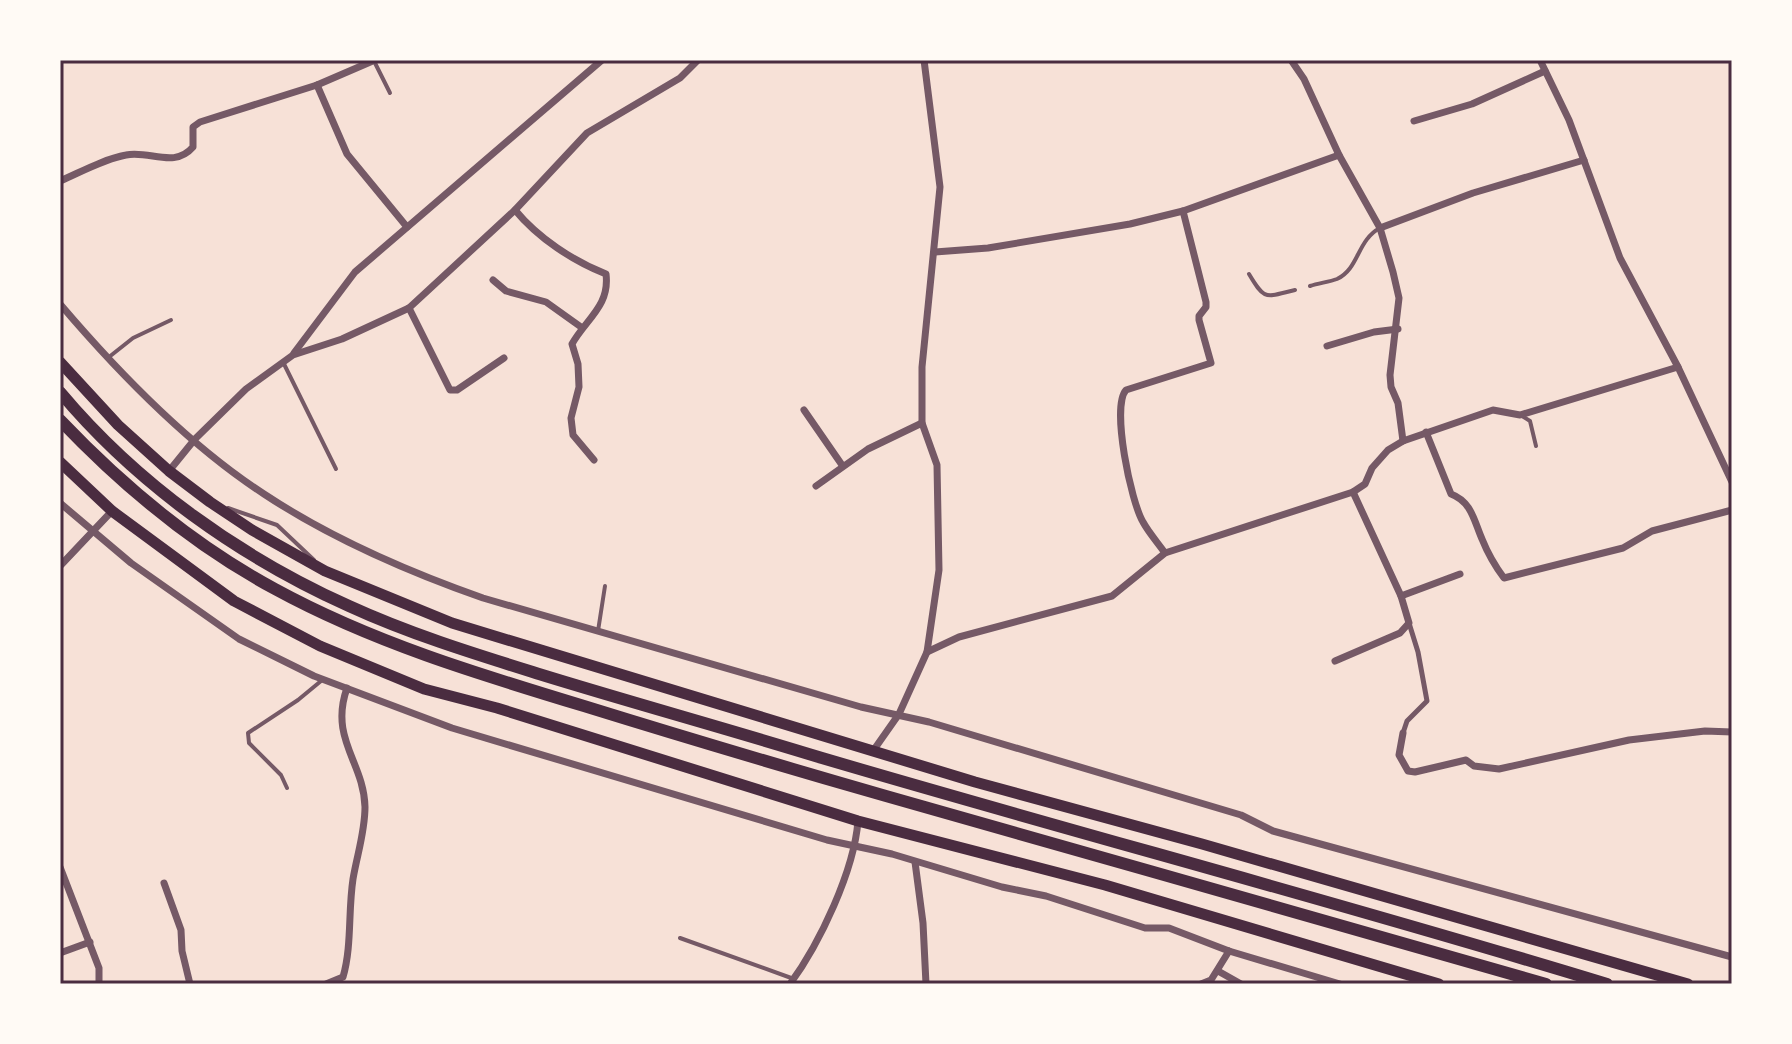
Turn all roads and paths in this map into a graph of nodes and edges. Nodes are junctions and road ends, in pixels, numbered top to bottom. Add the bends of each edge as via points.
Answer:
1 (375, 60) edge
2 (602, 60) edge
3 (698, 60) edge
4 (924, 60) edge
5 (1291, 60) edge
6 (1540, 60) edge
7 (1545, 71) junction
8 (317, 85) junction
9 (390, 93) dead end
10 (1414, 121) dead end
11 (1339, 155) junction
12 (1584, 160) junction
13 (60, 181) edge
14 (515, 210) junction
15 (1183, 211) junction
16 (407, 227) junction
17 (1380, 228) junction
18 (935, 252) junction
19 (1249, 274) dead end
20 (493, 280) dead end
21 (1310, 286) dead end
22 (1295, 290) dead end
23 (60, 304) edge
24 (409, 308) junction
25 (171, 320) dead end
26 (581, 327) junction
27 (1398, 329) junction
28 (1327, 346) dead end
29 (293, 355) junction
30 (504, 358) dead end
31 (107, 359) junction
32 (60, 362) edge
33 (283, 362) junction
34 (1678, 367) junction
35 (60, 392) edge
36 (804, 410) dead end
37 (1520, 415) junction
38 (60, 420) edge
39 (922, 423) junction
40 (1426, 432) junction
41 (195, 439) junction
42 (1403, 441) junction
43 (1536, 446) dead end
44 (1732, 449) edge
45 (1722, 456) junction
46 (594, 460) dead end
47 (60, 462) edge
48 (842, 465) junction
49 (336, 469) dead end
50 (169, 471) junction
51 (1732, 482) edge
52 (816, 486) dead end
53 (1353, 492) junction
54 (60, 503) edge
55 (1732, 510) edge
56 (112, 511) junction
57 (94, 532) junction
58 (1165, 553) junction
59 (60, 566) edge
60 (1460, 574) dead end
61 (605, 586) dead end
62 (1401, 596) junction
63 (1408, 626) junction
64 (598, 631) junction
65 (927, 652) junction
66 (1335, 661) dead end
67 (323, 679) junction
68 (347, 688) junction
69 (899, 714) junction
70 (1732, 732) edge
71 (1403, 733) joint
72 (873, 751) junction
73 (287, 788) dead end
74 (858, 821) junction
75 (853, 845) junction
76 (915, 862) junction
77 (60, 867) edge
78 (164, 883) dead end
79 (680, 938) dead end
80 (90, 942) junction
81 (1229, 951) junction
82 (60, 953) edge
83 (1732, 957) edge
84 (1218, 971) junction
85 (792, 981) edge
86 (99, 984) edge
87 (190, 984) edge
88 (326, 984) edge
89 (926, 984) edge
90 (1201, 984) edge
91 (1241, 984) edge
92 (1340, 984) edge
93 (1439, 984) edge
94 (1546, 984) edge
95 (1607, 984) edge
96 (1688, 984) edge

1 - 8 street
1 - 9 lane
2 - 16 street
3 - 14 street via 680,78 587,133
4 - 18 street via 940,187
5 - 11 street
6 - 7 street
7 - 10 street via 1472,104
7 - 12 street
8 - 13 street via 200,122 193,127 193,147 186,155 169,159 130,154
8 - 16 street via 347,154
11 - 15 street
11 - 17 street
12 - 17 street
12 - 34 street via 1620,258
14 - 24 street
14 - 26 street via 532,229 585,266 606,274 608,288 596,313
15 - 18 street via 988,248
15 - 58 street via 1206,302 1199,320 1211,363 1126,390 1121,401 1133,497 1142,521
16 - 29 street via 355,272
17 - 21 lane via 1366,237 1344,274
17 - 27 street via 1399,298
18 - 39 street via 923,340
19 - 22 lane via 1265,295
20 - 26 street via 506,291 546,302
23 - 31 street
24 - 29 street
24 - 30 street via 450,390
25 - 31 lane via 133,338
26 - 46 street via 572,344 579,387 571,418 573,435
27 - 28 street
27 - 42 street via 1391,387
29 - 33 street
31 - 41 street
32 - 50 main road
33 - 41 street via 246,389
33 - 49 lane
34 - 37 street
34 - 45 street
35 - 95 highway via 107,442 204,523 288,575 396,626 621,699
36 - 48 street
37 - 40 street via 1493,410
37 - 43 lane via 1530,421
38 - 94 highway via 155,507 225,559 327,615 419,653 775,764
39 - 48 street
39 - 65 street via 937,465 939,570
40 - 42 street
40 - 55 street via 1451,494 1474,513 1492,562 1504,578 1623,548 1652,531
41 - 50 street
41 - 64 street via 263,494 380,558 483,598
42 - 53 street via 1388,450 1365,484
44 - 45 street
45 - 51 street
47 - 56 main road
48 - 52 street
50 - 72 main road via 252,530 325,571 452,623
53 - 58 street
53 - 62 street
54 - 57 street
56 - 57 street
56 - 74 main road via 234,601 364,666
57 - 59 street
57 - 67 street via 239,639
58 - 65 street via 1112,596 959,637
60 - 62 street
61 - 64 lane
62 - 63 street
63 - 66 street
63 - 71 street via 1427,701
64 - 69 street
65 - 69 street
67 - 68 street
67 - 73 lane via 248,733 249,743
68 - 75 street via 452,728
68 - 88 street via 342,731 365,808 346,965 343,977
69 - 72 street
69 - 83 street via 1241,815 1273,831
70 - 71 street via 1629,740 1499,769 1466,760 1415,772 1408,771 1399,755
72 - 96 main road
74 - 75 street
74 - 93 main road via 1105,885
75 - 76 street
75 - 85 street via 831,913
76 - 81 street via 1145,928 1169,928
76 - 89 street
77 - 80 street
78 - 87 street via 181,930
79 - 85 lane
80 - 82 street
80 - 86 street
81 - 84 street
81 - 92 street
84 - 90 street
84 - 91 street

